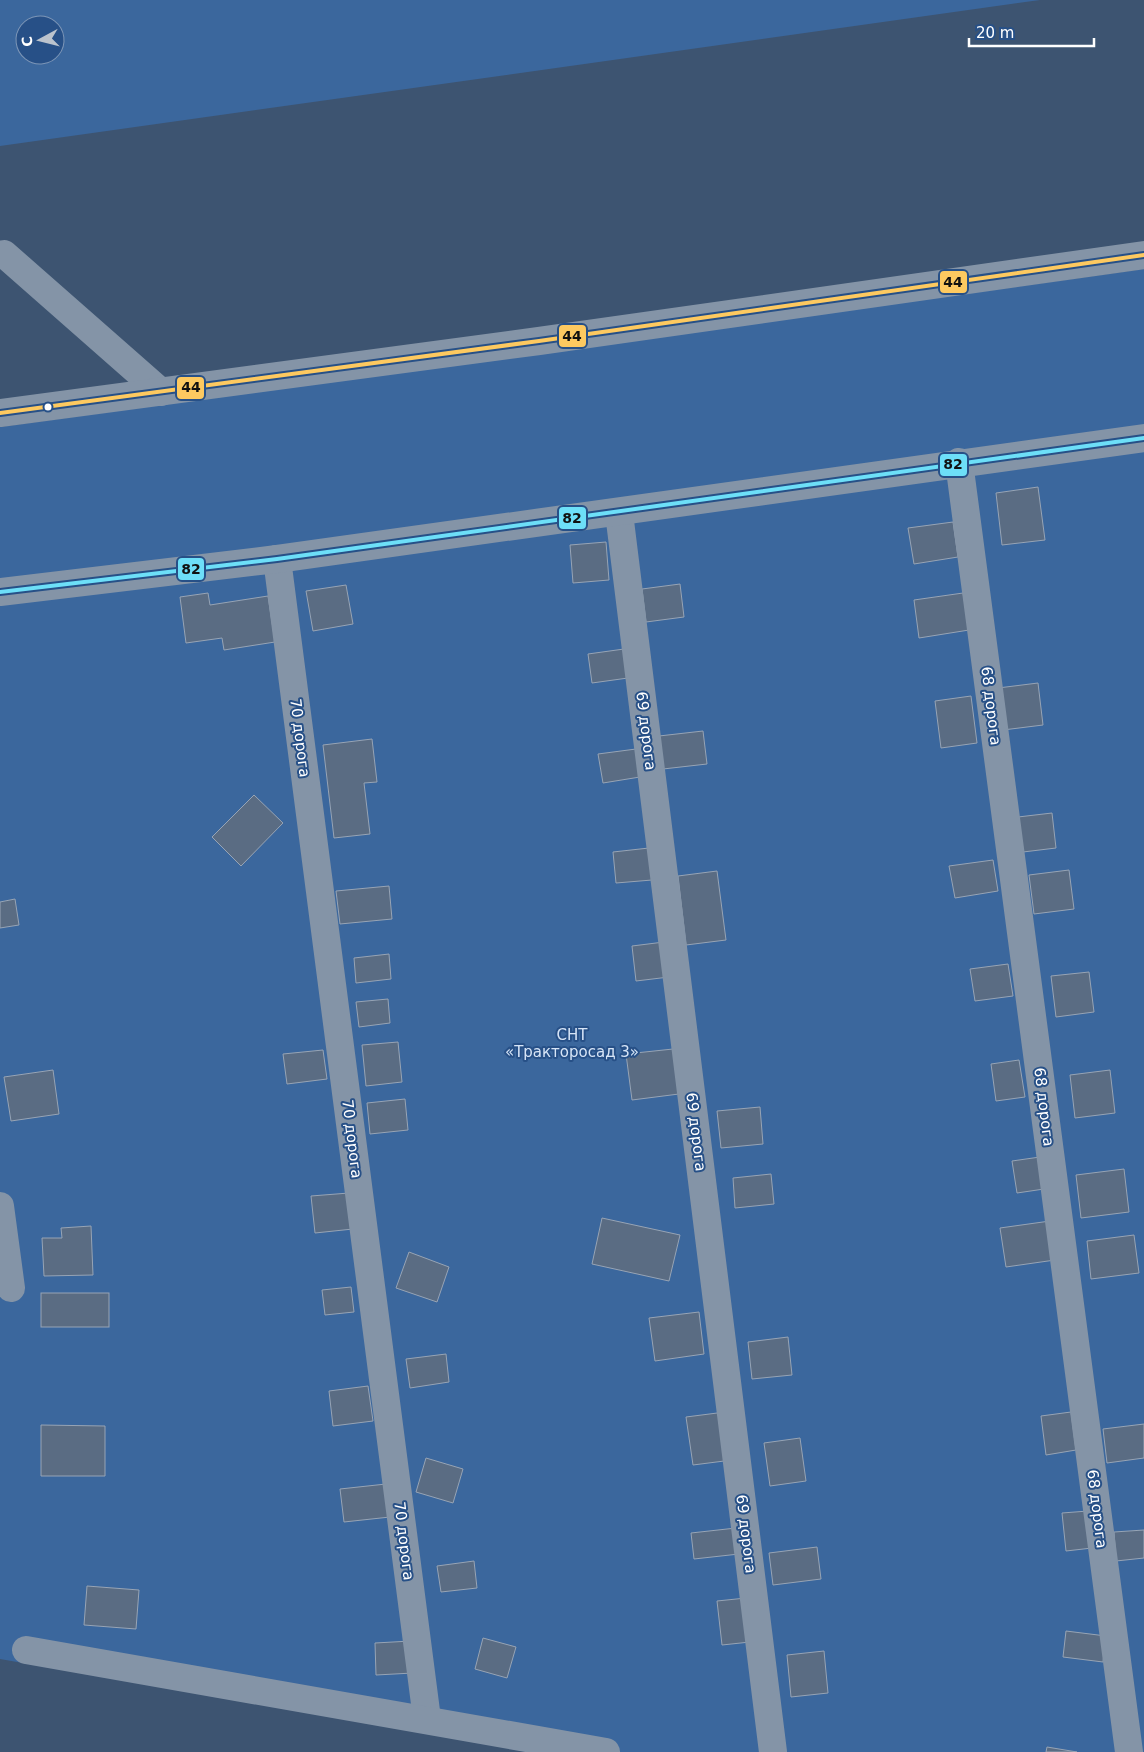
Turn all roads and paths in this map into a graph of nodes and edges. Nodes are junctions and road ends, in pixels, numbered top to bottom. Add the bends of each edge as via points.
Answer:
1 (0, 255) edge
2 (1144, 255) edge
3 (161, 392) junction
4 (0, 413) edge
5 (1144, 438) edge
6 (959, 462) junction
7 (619, 513) junction
8 (277, 559) junction
9 (0, 592) edge
10 (0, 1206) edge
11 (11, 1288) dead end
12 (26, 1650) dead end
13 (427, 1719) junction
14 (606, 1752) edge
15 (773, 1752) edge
16 (1129, 1752) edge

1 - 3 street via 4,254
2 - 3 street
3 - 4 street
5 - 6 street
6 - 7 street
6 - 16 street, 68 дорога
7 - 8 street
7 - 15 street, 69 дорога
8 - 9 street
8 - 13 street, 70 дорога
10 - 11 street
12 - 13 street
13 - 14 street

